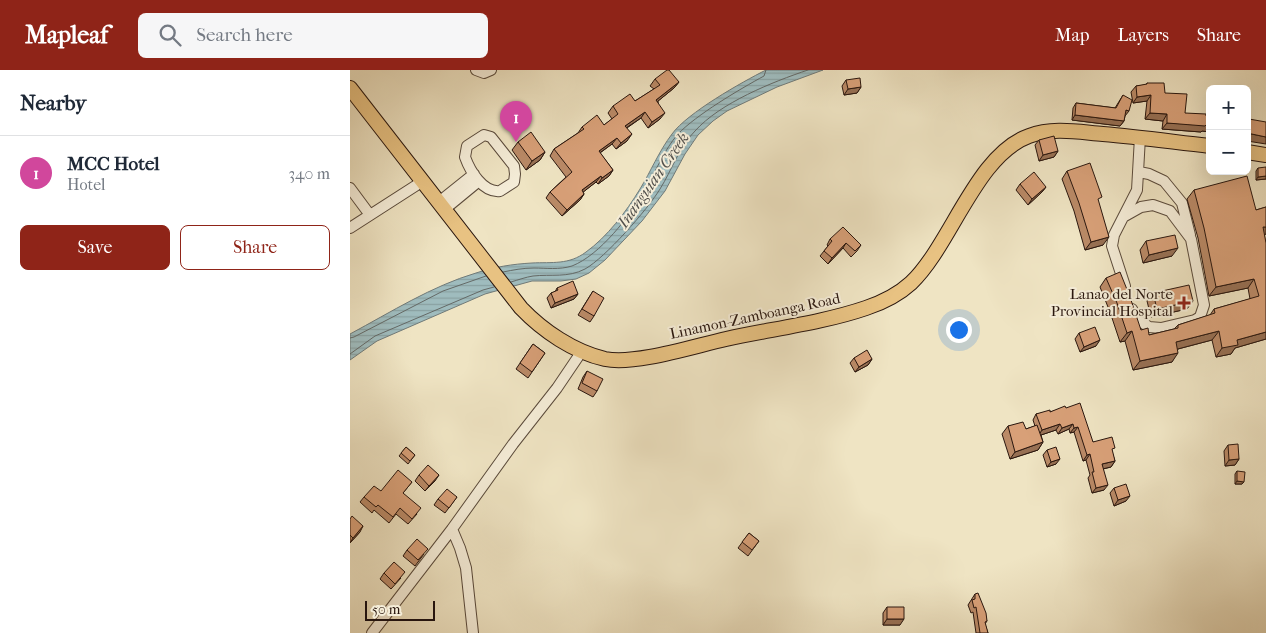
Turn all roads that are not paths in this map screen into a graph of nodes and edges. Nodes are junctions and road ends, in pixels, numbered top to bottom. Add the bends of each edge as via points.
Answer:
1 (476, 70) edge
2 (491, 70) edge
3 (350, 88) edge
4 (1140, 137) junction
5 (1206, 145) edge
6 (1251, 153) edge
7 (1266, 155) edge
8 (1139, 172) junction
9 (477, 177) junction
10 (423, 181) junction
11 (350, 188) edge
12 (442, 205) junction
13 (370, 215) junction
14 (1125, 216) junction
15 (350, 228) edge
16 (1191, 239) junction
17 (582, 351) junction
18 (452, 529) junction
19 (372, 633) edge
20 (473, 633) edge

1 - 2 street via 484,73
3 - 10 highway, Linamon-Zamboanga Road
4 - 5 highway, Linamon-Zamboanga Road
4 - 8 street
4 - 17 highway, Linamon-Zamboanga Road via 1064,130 1027,137 1007,149 993,162 933,255 911,283 891,297 866,308 813,322 629,359 606,359
6 - 7 highway
8 - 14 street via 1137,190
8 - 16 street via 1164,181 1182,203
9 - 9 street via 495,192 515,179 514,166 489,135 479,137 465,150 467,163
9 - 12 street
10 - 12 highway, Linamon-Zamboanga Road
10 - 13 street
11 - 13 street
12 - 17 highway, Linamon-Zamboanga Road via 521,308 546,330
13 - 15 street
14 - 16 street via 1141,207 1153,205 1170,211
14 - 16 street via 1114,235 1112,246 1133,312 1137,320 1149,327 1162,328 1200,317 1203,299
17 - 18 street
18 - 19 street
18 - 20 street via 466,568

